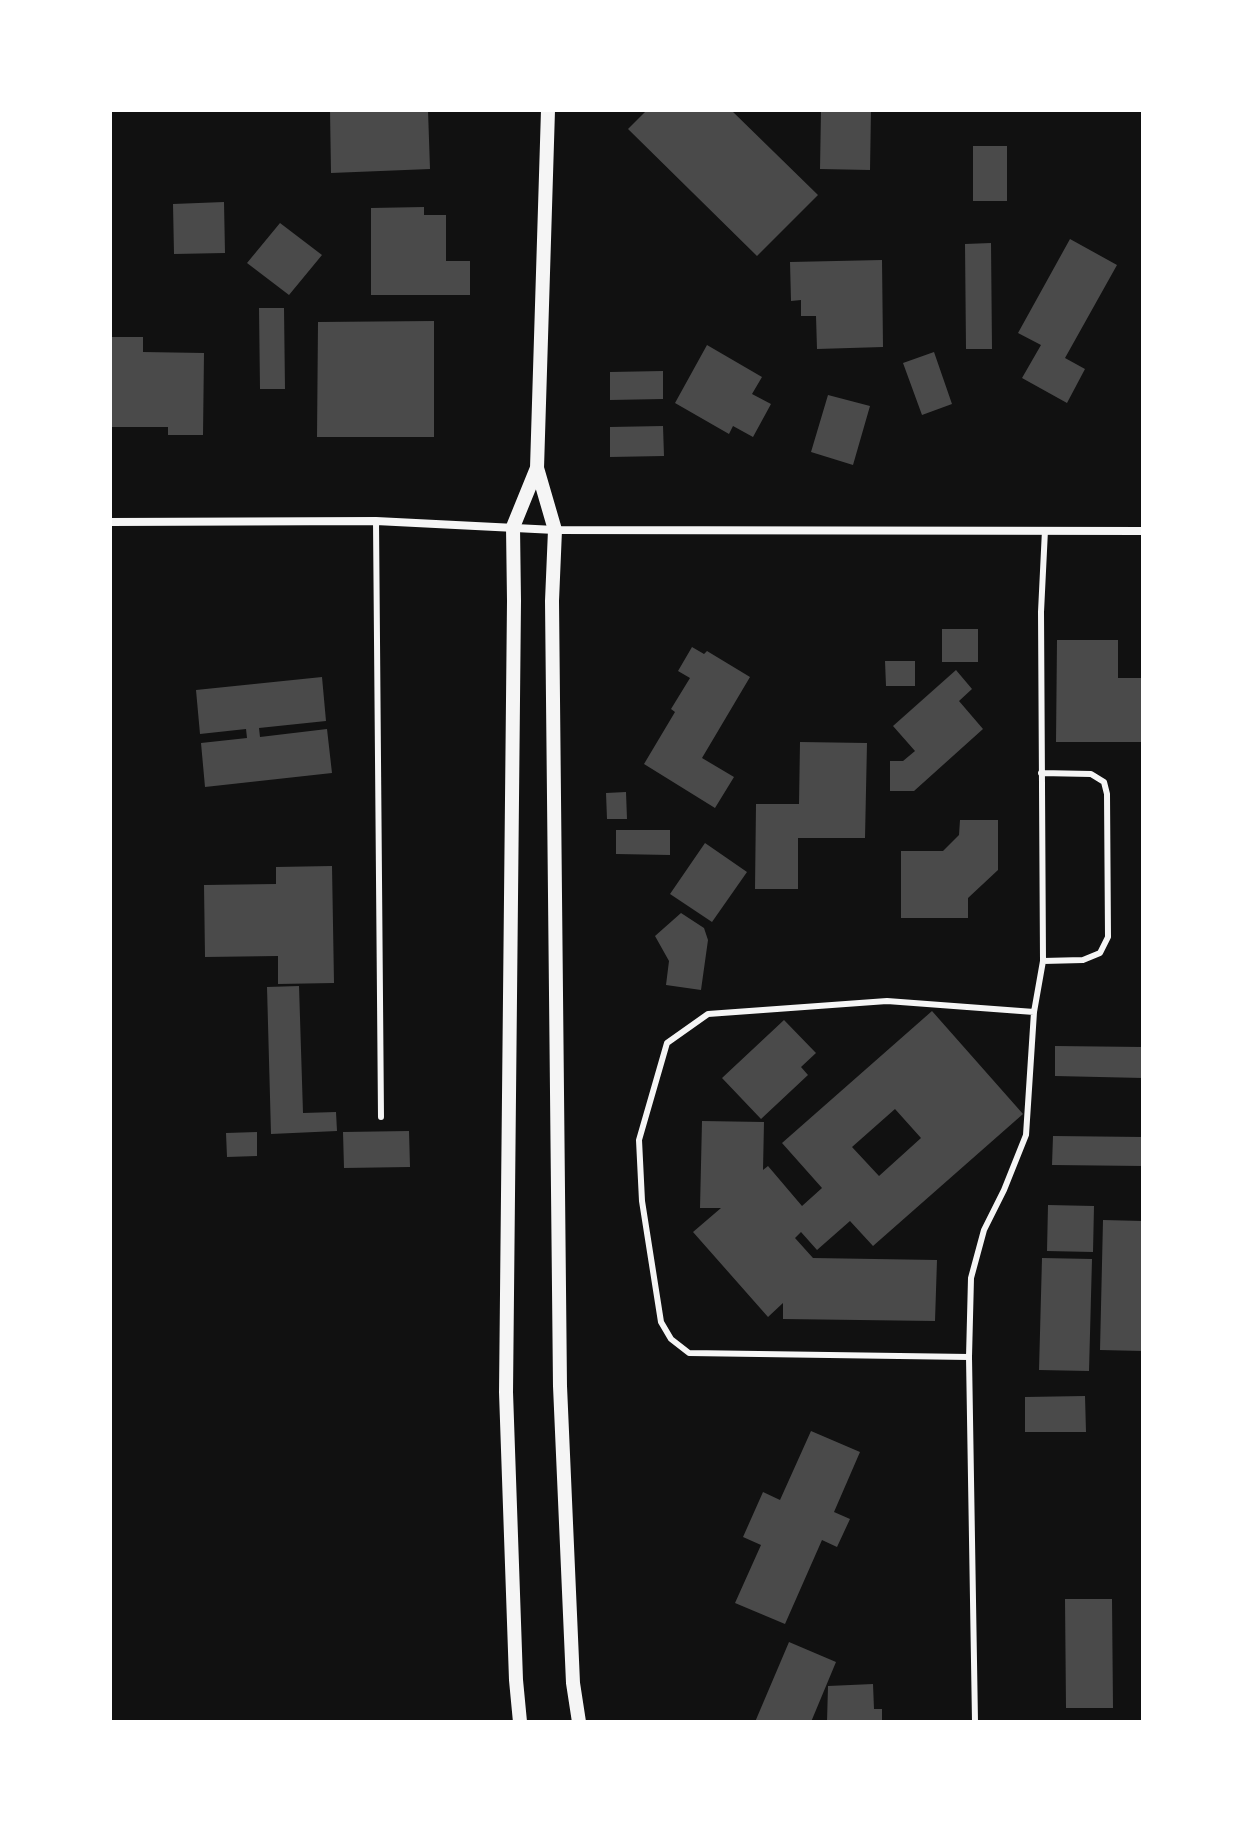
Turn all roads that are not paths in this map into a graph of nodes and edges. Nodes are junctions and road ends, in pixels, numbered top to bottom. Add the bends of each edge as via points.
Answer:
1 (548, 110) edge
2 (537, 468) junction
3 (376, 521) junction
4 (110, 522) edge
5 (513, 527) junction
6 (555, 530) junction
7 (1045, 530) junction
8 (1143, 531) edge
9 (1041, 773) junction
10 (1043, 961) junction
11 (1034, 1012) junction
12 (381, 1117) dead end
13 (969, 1357) junction
14 (520, 1722) edge
15 (579, 1722) edge
16 (975, 1722) edge

1 - 2 street
2 - 5 street
2 - 6 street
3 - 4 street
3 - 5 street
3 - 12 lane
5 - 6 street
5 - 14 street via 506,1392
6 - 7 street
6 - 15 street via 560,1386
7 - 8 street
7 - 9 lane
9 - 10 lane
9 - 10 lane via 1091,774 1104,782 1107,794 1108,937 1100,953 1083,960
10 - 11 lane
11 - 13 lane via 1026,1135 984,1230 971,1278
11 - 13 lane via 887,1001 708,1014 667,1043 639,1140 642,1201 661,1322 689,1353
13 - 16 lane

